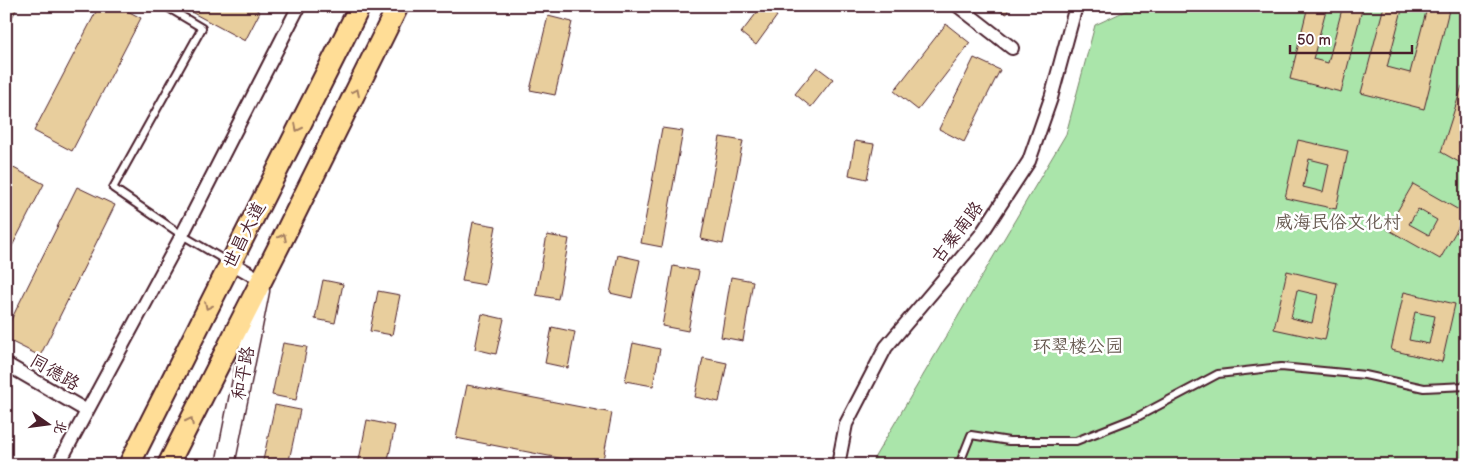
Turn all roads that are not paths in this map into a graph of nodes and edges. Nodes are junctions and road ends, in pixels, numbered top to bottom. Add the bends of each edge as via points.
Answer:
1 (165, 6) edge
2 (299, 6) edge
3 (360, 6) edge
4 (398, 6) edge
5 (958, 6) edge
6 (1076, 6) edge
7 (1086, 6) edge
8 (1072, 22) junction
9 (1012, 48) dead end
10 (182, 235) junction
11 (230, 262) junction
12 (261, 280) junction
13 (6, 364) edge
14 (1466, 386) edge
15 (87, 411) junction
16 (58, 465) edge
17 (129, 465) edge
18 (168, 465) edge
19 (226, 465) edge
20 (838, 465) edge
21 (959, 465) edge

1 - 10 lane via 202,28 113,188
2 - 10 street
3 -> 11 main road, 世昌大道
12 -> 4 main road, 世昌大道
5 - 9 street
6 - 8 street, 古寨南路
7 - 8 street
8 - 20 street, 古寨南路 via 1029,161 980,236 886,347 846,424
10 - 11 lane
10 - 15 street
11 - 12 street
11 -> 17 main road, 世昌大道
18 -> 12 main road, 世昌大道
12 - 19 street, 和平路
13 - 15 street, 同德路
14 - 21 lane via 1424,388 1365,375 1281,367 1218,374 1137,416 1076,441 1009,441 971,435
15 - 16 street

